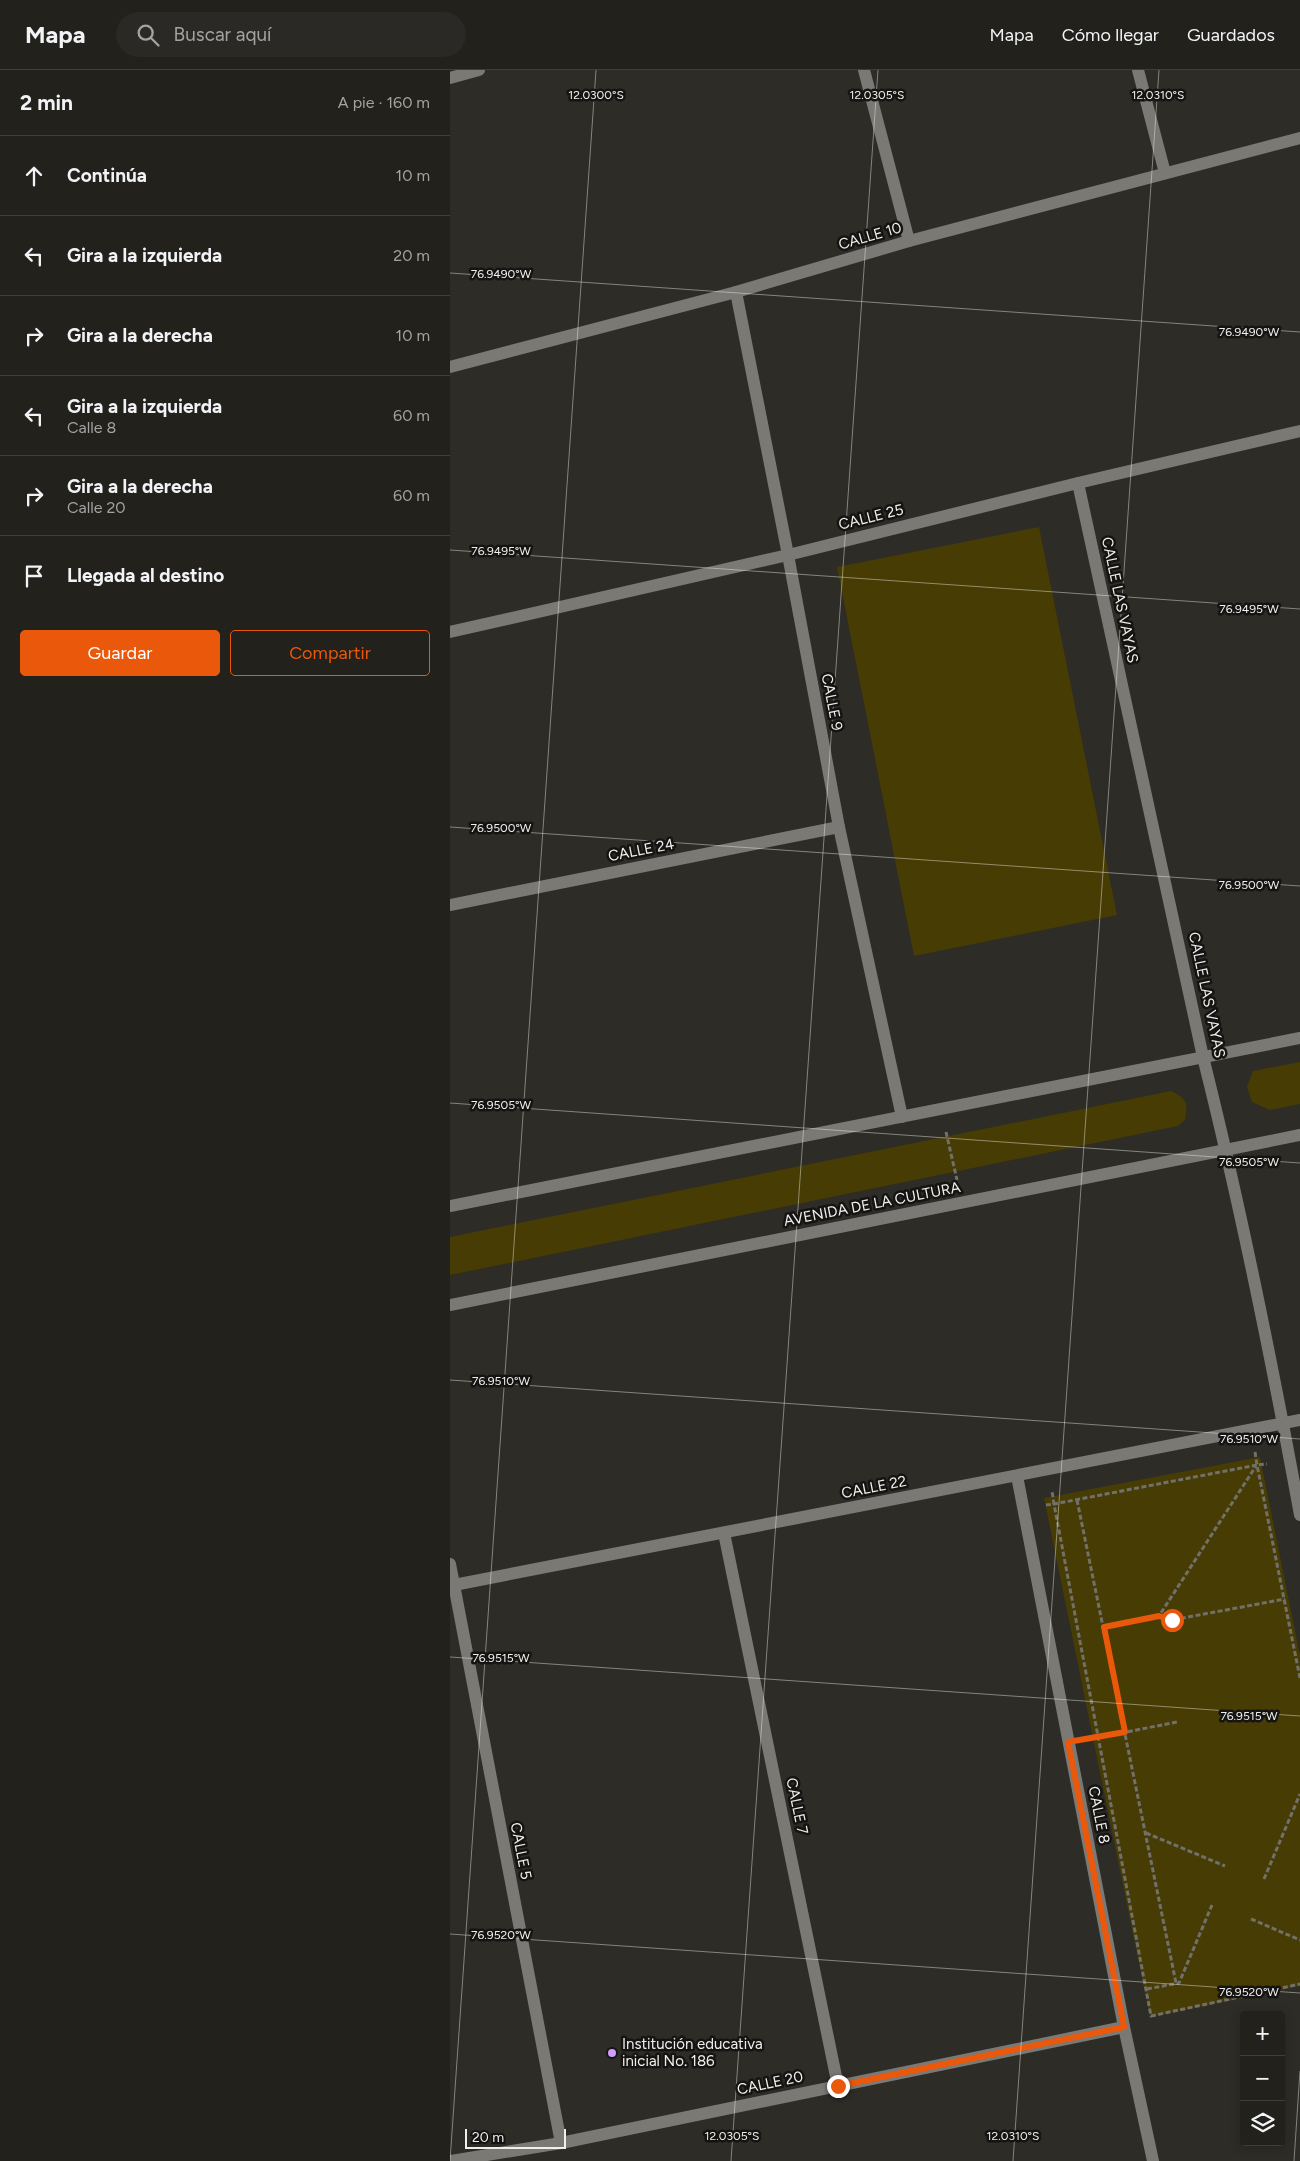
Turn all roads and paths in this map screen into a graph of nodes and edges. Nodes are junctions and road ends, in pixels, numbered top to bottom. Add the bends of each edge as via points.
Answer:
1 (478, 70) edge
2 (864, 70) edge
3 (1138, 70) edge
4 (450, 78) edge
5 (1300, 138) edge
6 (1165, 173) junction
7 (909, 241) junction
8 (736, 292) junction
9 (450, 367) edge
10 (1300, 431) edge
11 (1078, 483) junction
12 (788, 555) junction
13 (450, 632) edge
14 (839, 827) junction
15 (450, 906) edge
16 (1300, 1038) edge
17 (1203, 1057) junction
18 (941, 1109) junction
19 (902, 1117) junction
20 (1300, 1135) edge
21 (1226, 1150) junction
22 (962, 1203) junction
23 (450, 1206) edge
24 (450, 1305) edge
25 (1300, 1420) edge
26 (1283, 1423) junction
27 (1257, 1465) junction
28 (1017, 1476) junction
29 (1077, 1500) junction
30 (1300, 1515) edge
31 (724, 1532) junction
32 (450, 1564) edge
33 (454, 1585) junction
34 (1285, 1600) junction
35 (1159, 1616) junction
36 (1104, 1627) junction
37 (1300, 1678) edge
38 (1177, 1722) dead end
39 (1125, 1732) junction
40 (1098, 1738) junction
41 (1068, 1742) junction
42 (1300, 1794) edge
43 (1146, 1833) junction
44 (1225, 1866) dead end
45 (1264, 1879) dead end
46 (1212, 1905) dead end
47 (1251, 1919) dead end
48 (1300, 1940) edge
49 (1176, 1983) junction
50 (1300, 1984) edge
51 (1147, 1989) junction
52 (1124, 2027) junction
53 (838, 2086) junction
54 (561, 2143) junction
55 (450, 2161) edge
56 (1153, 2161) edge

1 - 4 street
2 - 7 street
3 - 6 street
5 - 6 street, CALLE 10
6 - 7 street, CALLE 10
7 - 8 street, CALLE 10
8 - 9 street, CALLE 10
8 - 12 street, CALLE 9
10 - 11 street, CALLE 25
11 - 12 street, CALLE 25
11 - 17 street, CALLE LAS VAYAS
12 - 13 street, CALLE 25
12 - 14 street, CALLE 9
14 - 15 street, CALLE 24
14 - 19 street, CALLE 9
16 - 17 street
17 - 18 street
17 - 21 street, CALLE LAS VAYAS
18 - 19 street
18 - 22 path
19 - 23 street
20 - 21 street, AVENIDA DE LA CULTURA
21 - 22 street, AVENIDA DE LA CULTURA
21 - 26 street, CALLE LAS VAYAS
22 - 24 street, AVENIDA DE LA CULTURA
25 - 26 street, CALLE 22
26 - 28 street, CALLE 22
26 - 30 street, CALLE LAS VAYAS
27 - 29 path
27 - 34 path
27 - 35 path
28 - 31 street, CALLE 22
28 - 41 street, CALLE 8
29 - 36 path
29 - 40 path via 1054,1504
31 - 33 street, CALLE 22
31 - 53 street, CALLE 7
32 - 33 street, CALLE 5
33 - 54 street, CALLE 5
34 - 35 path via 1172,1620
34 - 37 path
35 - 36 path
36 - 39 path
38 - 39 path
39 - 40 path
39 - 43 path
40 - 41 path
40 - 51 path
41 - 52 street, CALLE 8
42 - 45 path
43 - 44 path
43 - 49 path
46 - 49 path via 1179,1983
47 - 48 path
49 - 51 path
50 - 51 path via 1152,2016
52 - 53 street, CALLE 20
52 - 56 street, CALLE 8
53 - 54 street, CALLE 20
54 - 55 street, CALLE 20

